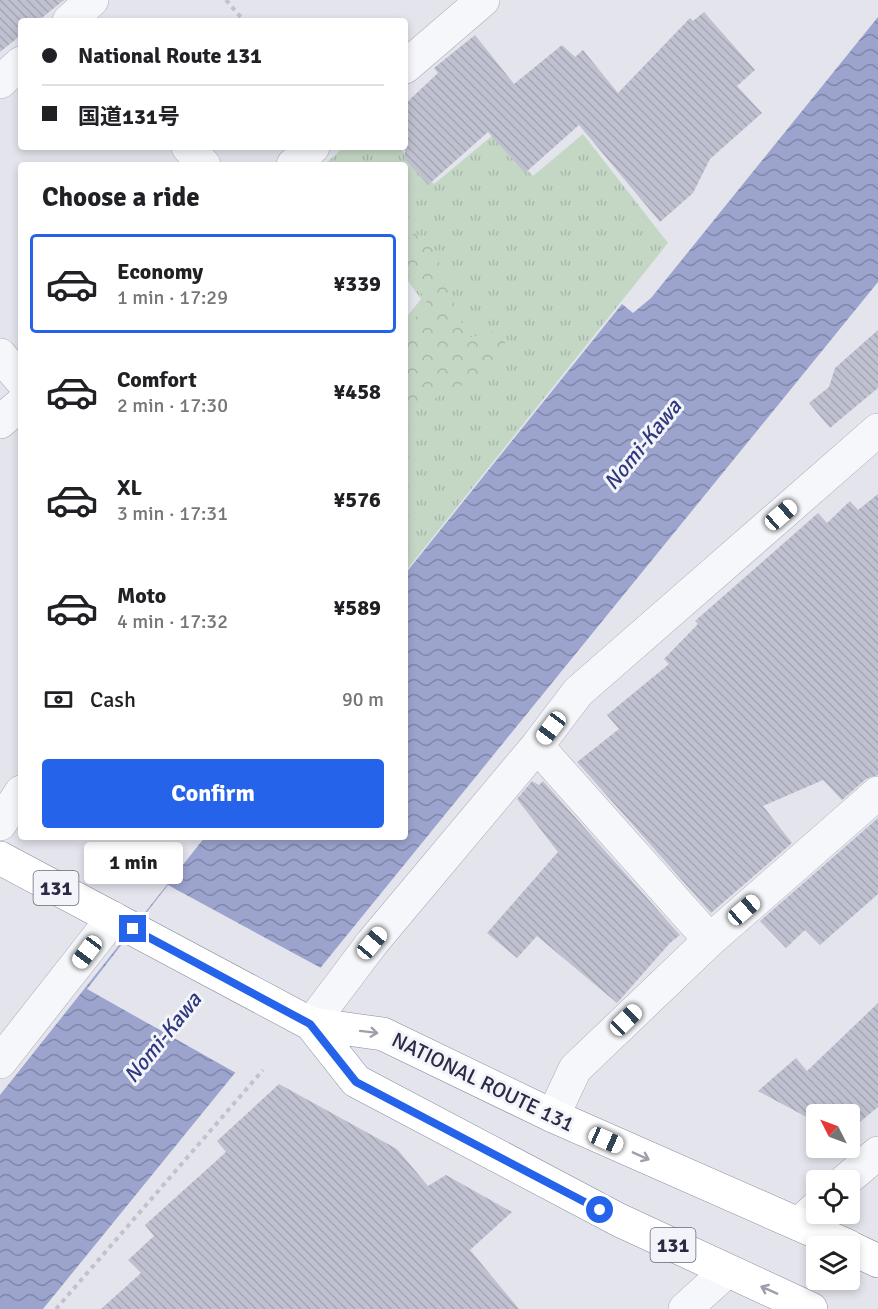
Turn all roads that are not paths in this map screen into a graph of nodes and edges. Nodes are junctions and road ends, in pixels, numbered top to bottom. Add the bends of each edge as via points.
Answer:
1 (483, 0) edge
2 (408, 64) edge
3 (18, 66) edge
4 (0, 82) edge
5 (191, 150) edge
6 (310, 150) edge
7 (201, 162) edge
8 (296, 162) edge
9 (0, 355) edge
10 (18, 376) edge
11 (18, 407) edge
12 (0, 422) edge
13 (878, 430) edge
14 (537, 746) junction
15 (878, 793) edge
16 (18, 797) edge
17 (0, 824) edge
18 (0, 858) edge
19 (123, 924) junction
20 (710, 940) junction
21 (298, 1018) junction
22 (0, 1062) edge
23 (553, 1116) junction
24 (878, 1153) edge
25 (858, 1170) edge
26 (806, 1215) edge
27 (819, 1224) edge
28 (834, 1236) edge
29 (860, 1252) edge
30 (878, 1261) edge
31 (727, 1271) junction
32 (685, 1309) edge
33 (811, 1309) edge

1 - 2 street
3 - 4 street
5 - 7 street
6 - 8 street
9 - 10 street
11 - 12 street
13 - 14 street via 578,692
14 - 20 street
14 - 21 street via 372,943
15 - 20 street
16 - 17 street
18 - 19 highway, 131
19 - 21 highway, 131
19 - 22 street
20 - 23 street via 575,1069
21 -> 23 highway, NATIONAL ROUTE 131 / 131 via 383,1034
21 - 31 highway, 131 via 356,1082 619,1220
23 -> 26 highway, NATIONAL ROUTE 131 / 131
24 - 25 street
27 - 28 highway, NATIONAL ROUTE 131 / 131
29 - 30 highway, NATIONAL ROUTE 131 / 131
31 - 32 street
33 -> 31 highway, 131

